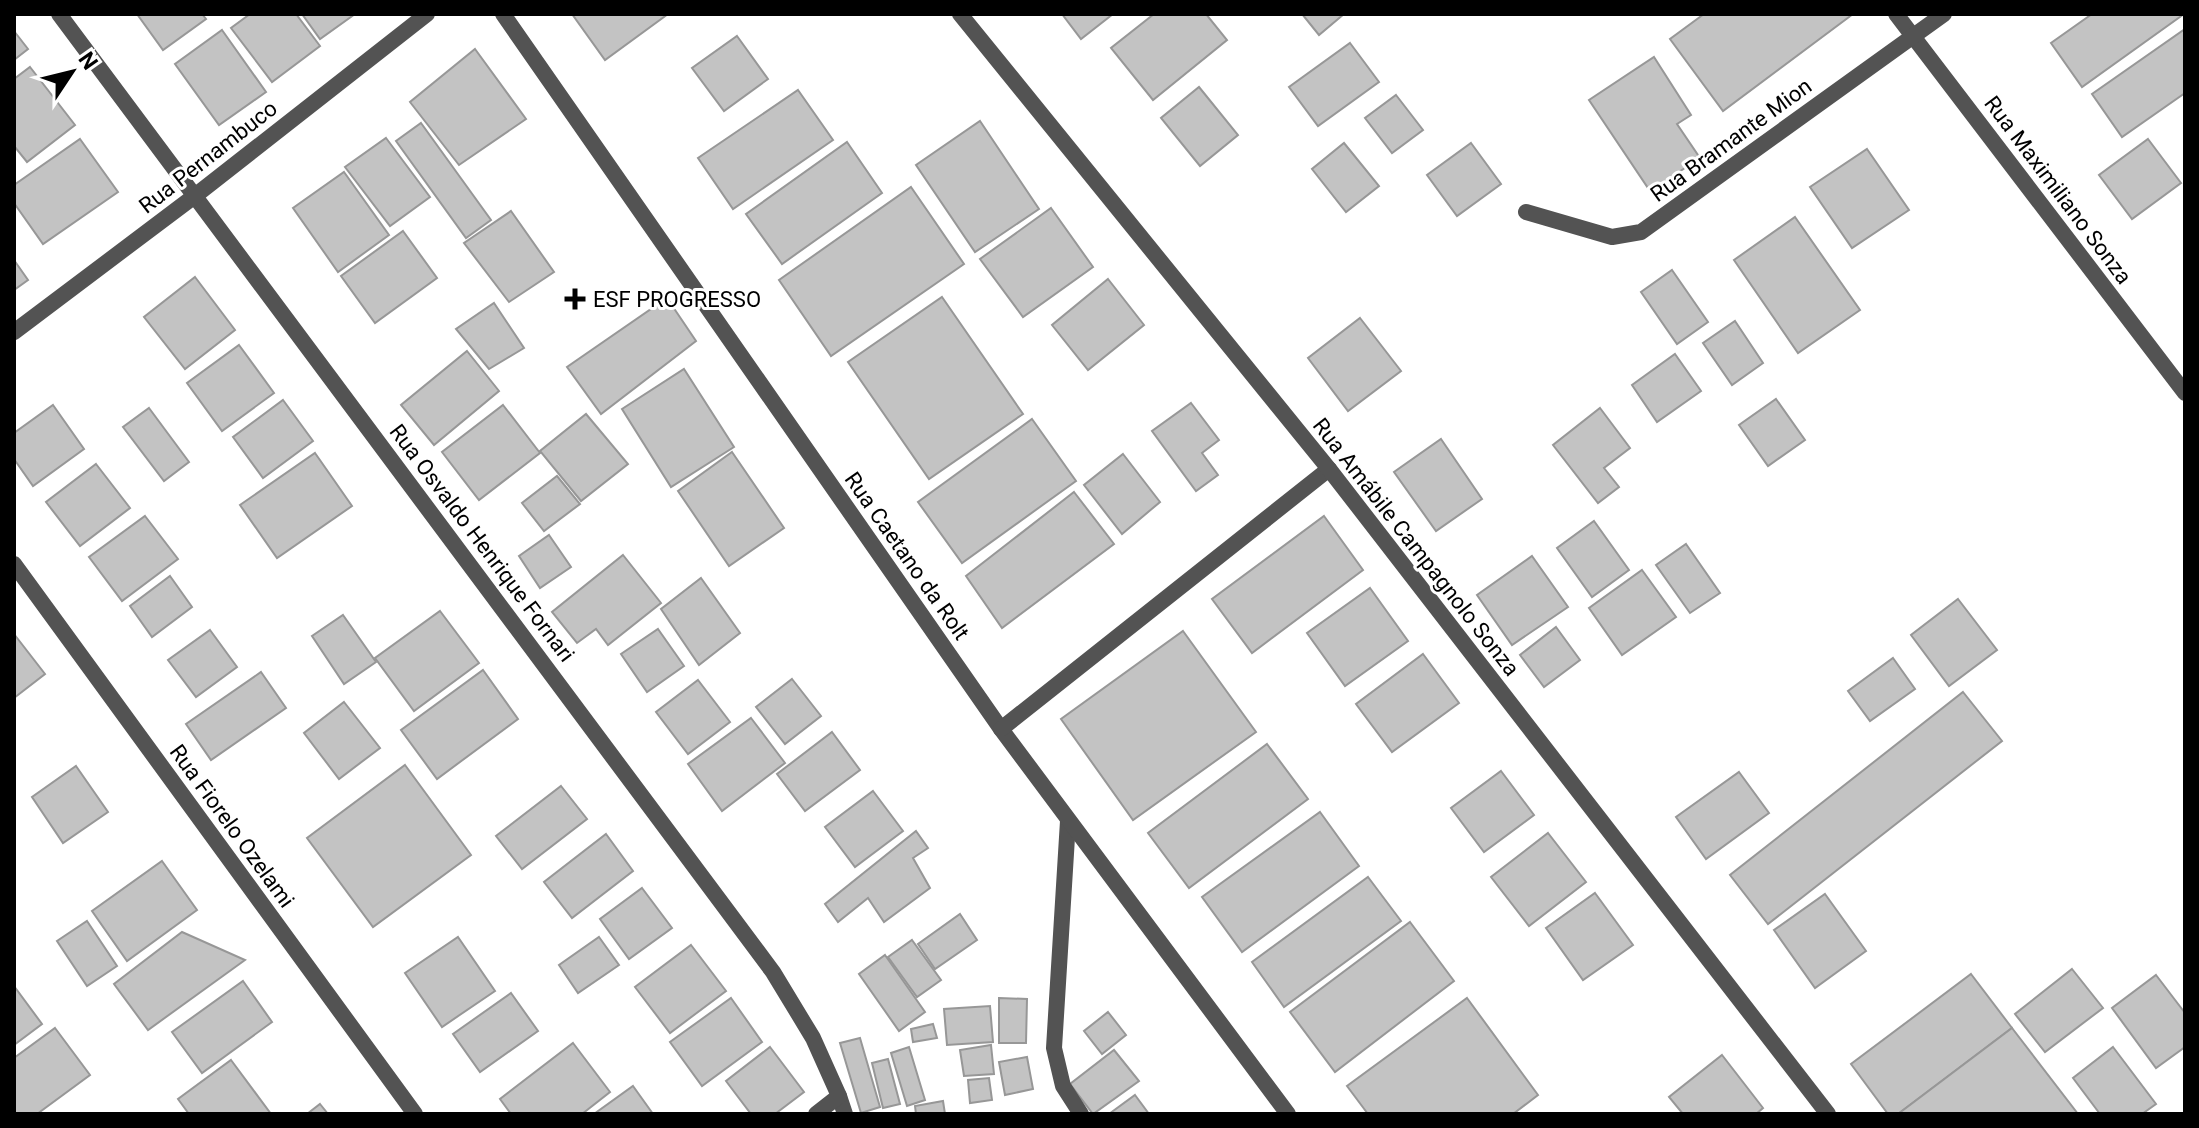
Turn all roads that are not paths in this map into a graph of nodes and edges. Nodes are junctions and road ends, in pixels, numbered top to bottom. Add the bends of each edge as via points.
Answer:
1 (59, 14) edge
2 (427, 14) edge
3 (503, 14) edge
4 (960, 14) edge
5 (1896, 14) edge
6 (1944, 14) edge
7 (1913, 37) junction
8 (196, 195) junction
9 (1526, 212) dead end
10 (14, 332) edge
11 (2185, 393) edge
12 (1329, 469) junction
13 (14, 564) edge
14 (1001, 729) junction
15 (1068, 821) junction
16 (839, 1096) junction
17 (415, 1114) edge
18 (816, 1114) edge
19 (845, 1114) edge
20 (1081, 1114) edge
21 (1288, 1114) edge
22 (1828, 1114) edge

1 - 8 street, Rua Osvaldo Henrique Fornari
2 - 8 street, Rua Pernambuco
3 - 14 street, Rua Caetano da Rolt
4 - 12 street, Rua Amábile Campagnolo Sonza
5 - 7 street, Rua Maximiliano Sonza
6 - 7 street, Rua Bramante Mion
7 - 9 street, Rua Bramante Mion via 1641,232 1612,237
7 - 11 street, Rua Maximiliano Sonza
8 - 10 street, Rua Pernambuco
8 - 16 street, Rua Osvaldo Henrique Fornari via 773,972 813,1038
12 - 14 street
12 - 22 street, Rua Amábile Campagnolo Sonza
13 - 17 street, Rua Fiorelo Ozelami
14 - 15 street, Rua Caetano da Rolt
15 - 20 street via 1054,1048 1063,1086
15 - 21 street, Rua Caetano da Rolt
16 - 18 street
16 - 19 street, Rua Osvaldo Henrique Fornari

